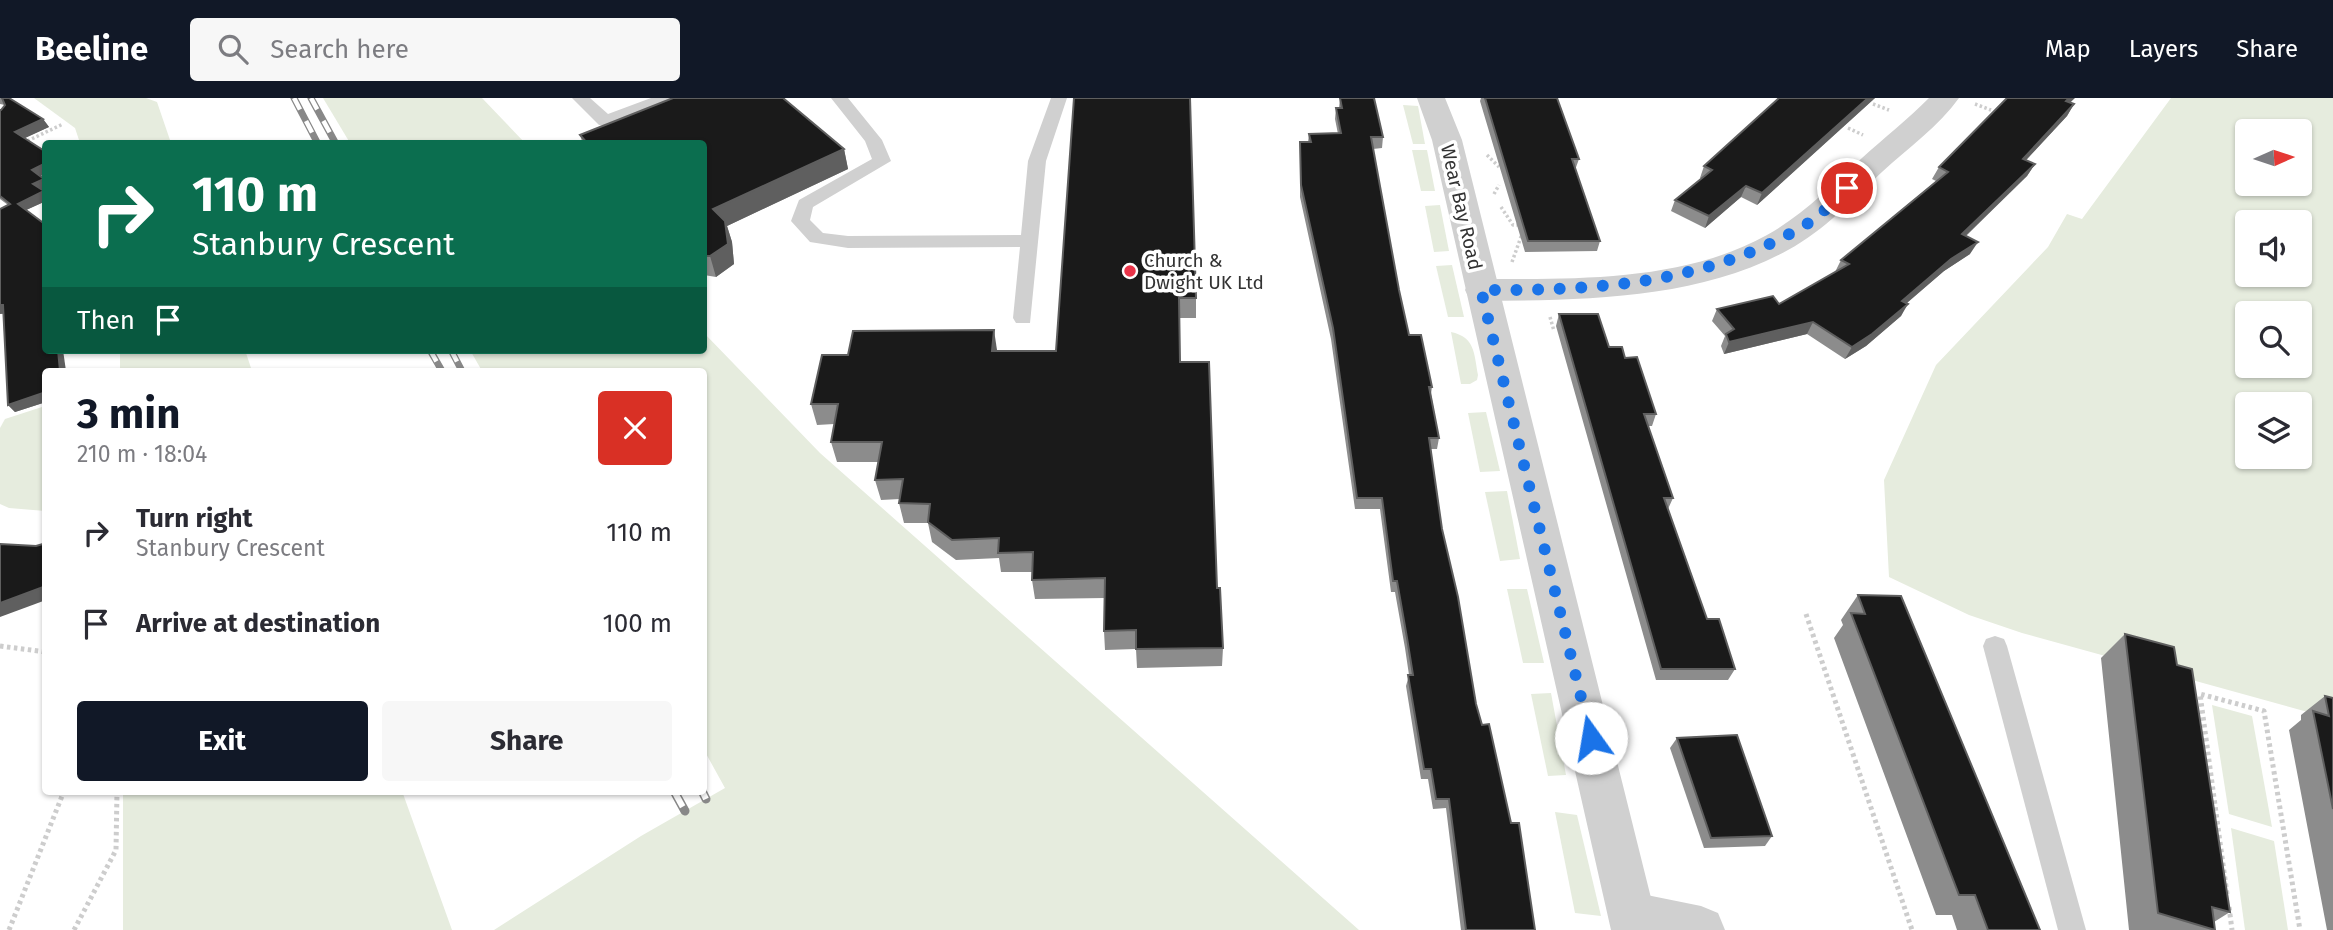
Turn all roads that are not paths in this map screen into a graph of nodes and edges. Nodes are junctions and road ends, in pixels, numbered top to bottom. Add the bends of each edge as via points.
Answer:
1 (580, 98) edge
2 (666, 98) edge
3 (839, 98) edge
4 (1059, 98) edge
5 (1431, 98) edge
6 (1956, 99) edge
7 (1029, 241) junction
8 (1495, 281) junction
9 (1023, 318) dead end
10 (1995, 646) dead end
11 (1633, 922) edge
12 (1701, 930) edge
13 (2072, 930) edge

1 - 2 lane via 605,121
3 - 7 lane via 873,139 882,161 805,204 800,221 817,239
4 - 7 lane via 1037,161
5 - 8 street, Wear Bay Road
6 - 8 street via 1810,223 1763,248 1695,273 1641,282 1575,288
7 - 9 lane
8 - 11 street, Wear Bay Road
10 - 13 lane
11 - 12 street

